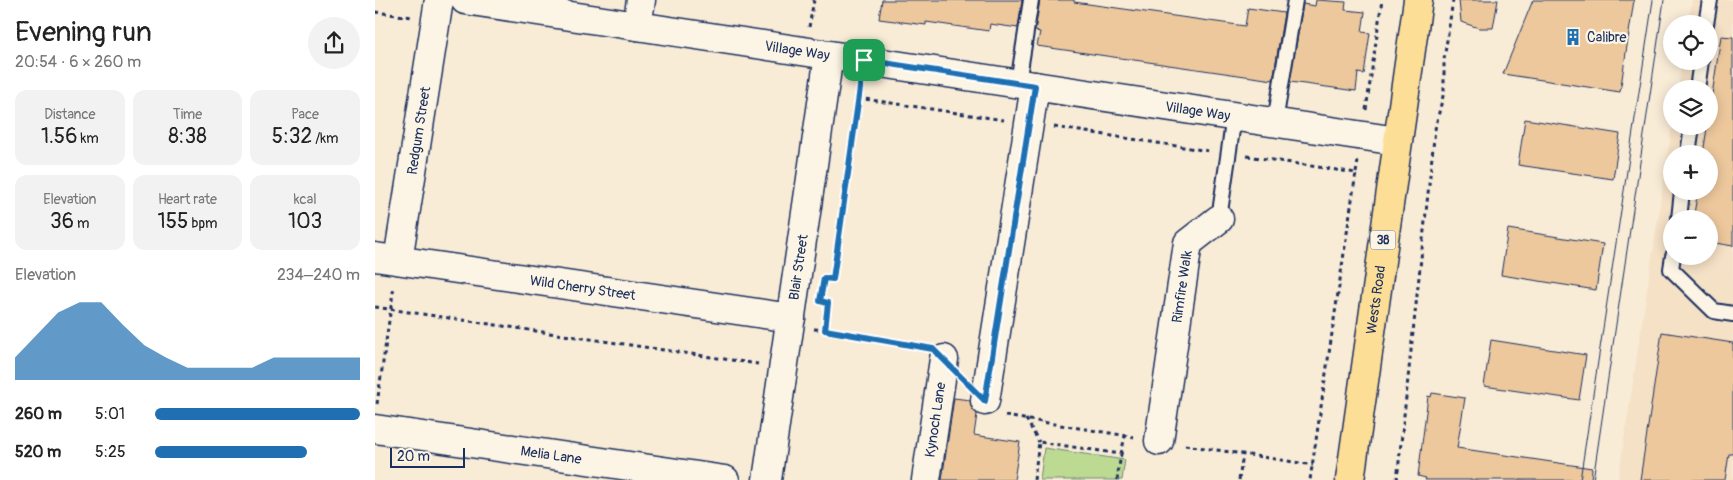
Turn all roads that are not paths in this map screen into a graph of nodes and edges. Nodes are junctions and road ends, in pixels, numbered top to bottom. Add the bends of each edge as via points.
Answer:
1 (439, 0) edge
2 (465, 0) edge
3 (1031, 0) edge
4 (1295, 0) edge
5 (1418, 0) edge
6 (1710, 0) edge
7 (639, 13) edge
8 (1708, 15) edge
9 (829, 54) junction
10 (1027, 84) junction
11 (1234, 116) junction
12 (1275, 122) junction
13 (1397, 141) junction
14 (1219, 219) joint
15 (387, 258) edge
16 (1672, 265) edge
17 (1733, 314) edge
18 (801, 323) junction
19 (944, 359) road end
20 (985, 401) road end
21 (376, 417) edge
22 (1159, 441) road end
23 (725, 480) edge
24 (767, 480) edge
25 (926, 480) edge
26 (1350, 480) edge

1 - 15 street, Redgum Street
2 - 7 street, Village Way
3 - 10 lane
4 - 12 lane
5 - 13 main road, Wests Road / 38
6 - 8 lane
7 - 9 street, Village Way
9 - 10 street, Village Way
9 - 18 street, Blair Street
10 - 11 street, Village Way
10 - 20 street
11 - 12 street, Village Way
11 - 14 lane, Rimfire Walk
12 - 13 street, Village Way
13 - 26 main road, Wests Road / 38
14 - 22 street, Rimfire Walk via 1188,244
15 - 18 street, Wild Cherry Street
16 - 17 lane via 1671,269 1714,311
18 - 24 street, Blair Street
19 - 25 street, Kynoch Lane
21 - 23 street, Melia Lane

